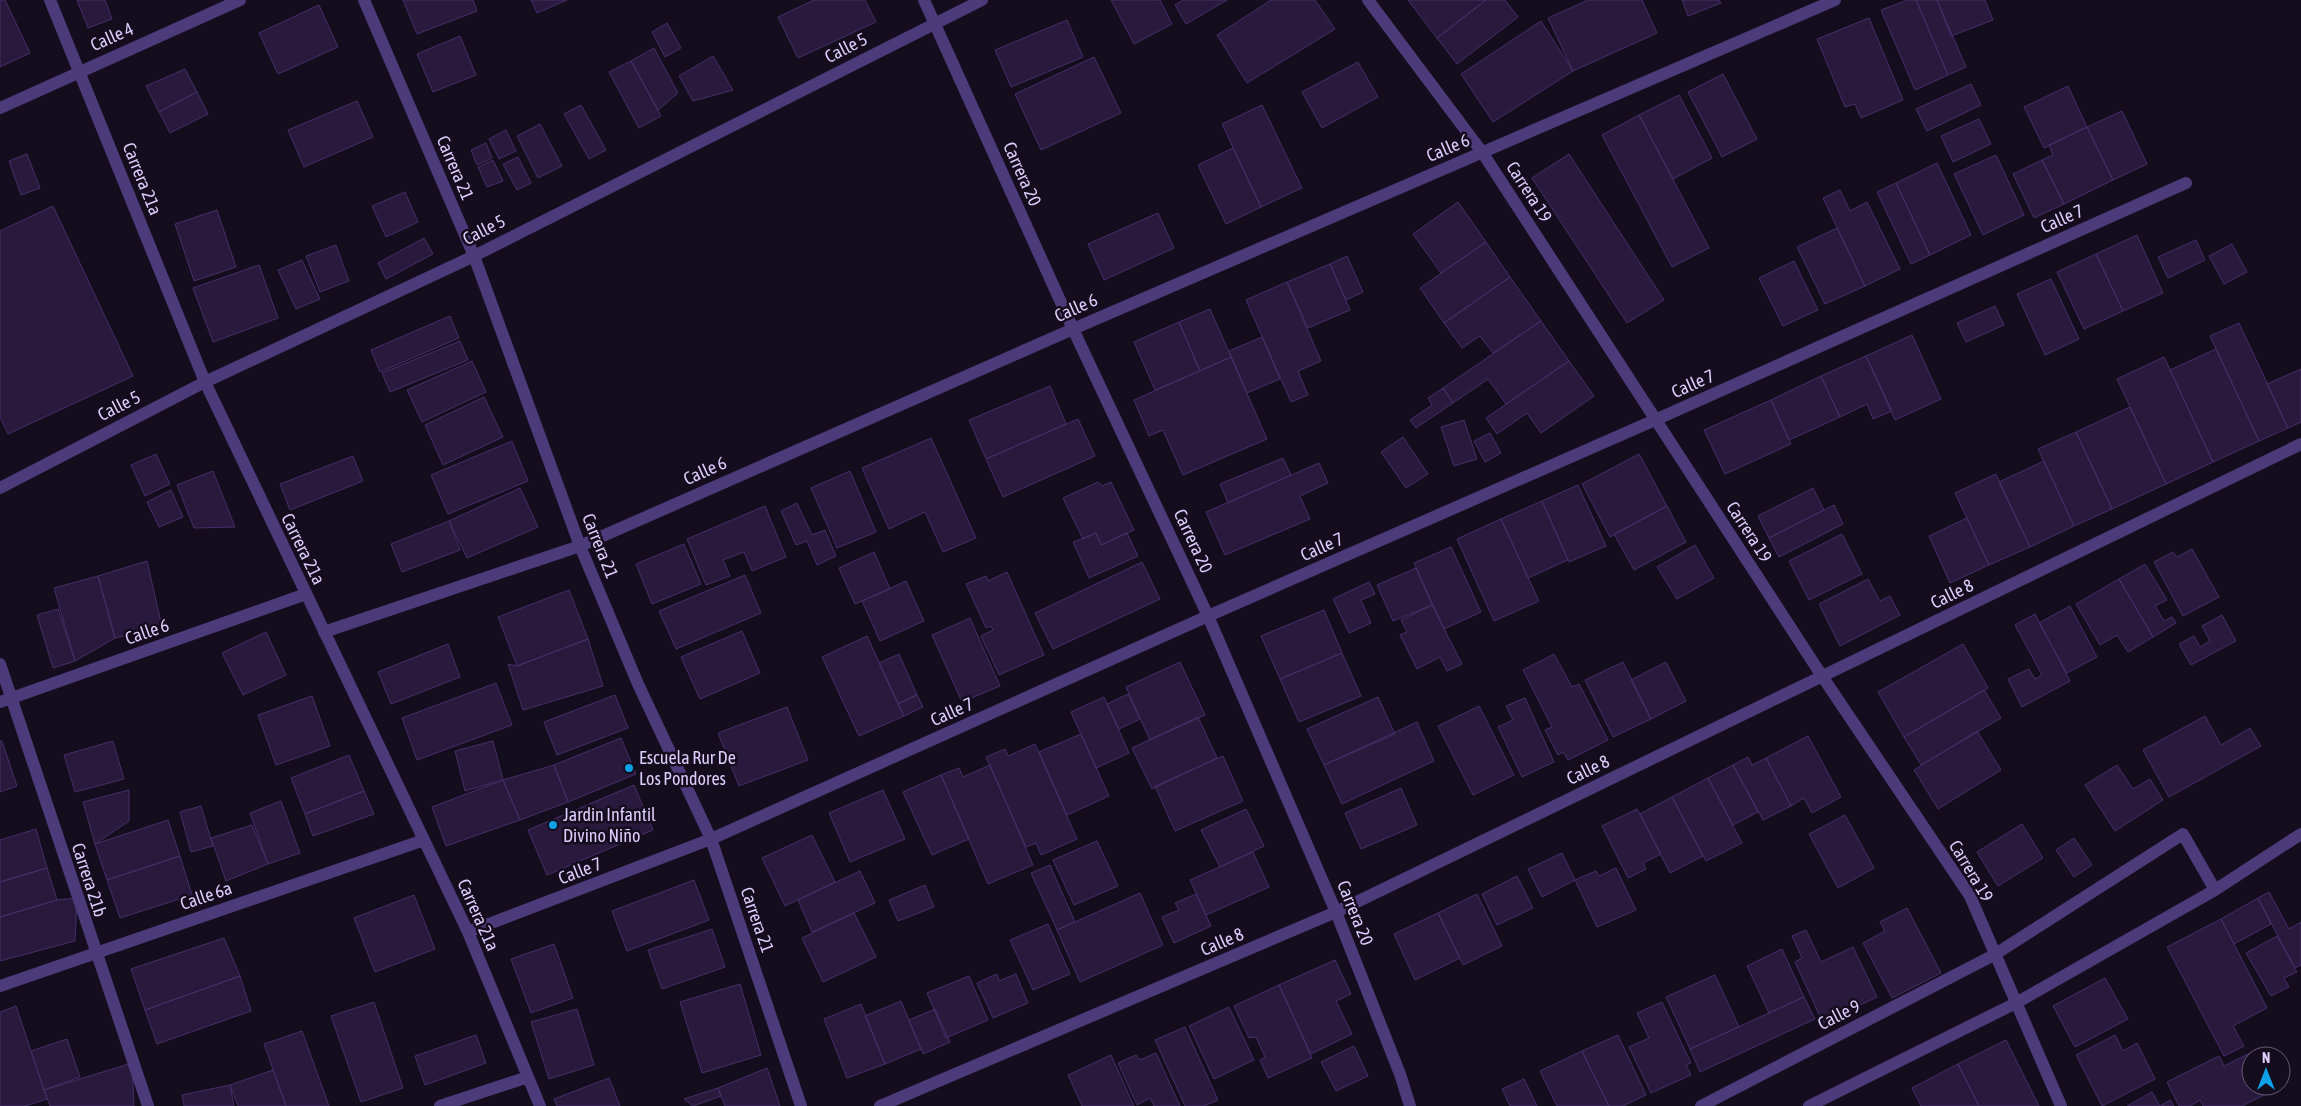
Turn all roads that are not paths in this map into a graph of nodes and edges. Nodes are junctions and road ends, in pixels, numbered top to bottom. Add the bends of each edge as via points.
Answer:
1 (50, 0) edge
2 (240, 0) edge
3 (364, 0) edge
4 (924, 0) edge
5 (982, 0) edge
6 (1368, 0) edge
7 (1835, 0) edge
8 (934, 23) junction
9 (79, 71) junction
10 (0, 108) edge
11 (1482, 152) junction
12 (2186, 183) dead end
13 (474, 256) junction
14 (1073, 329) junction
15 (205, 382) junction
16 (1655, 420) junction
17 (2301, 444) edge
18 (0, 488) edge
19 (580, 546) junction
20 (306, 594) junction
21 (1208, 616) junction
22 (324, 632) junction
23 (0, 664) edge
24 (1822, 676) junction
25 (5, 700) edge
26 (2301, 834) edge
27 (711, 839) junction
28 (424, 840) junction
29 (2215, 890) junction
30 (1336, 912) junction
31 (468, 932) junction
32 (95, 953) junction
33 (1994, 955) junction
34 (0, 986) edge
35 (2016, 1003) junction
36 (528, 1077) junction
37 (148, 1106) edge
38 (440, 1106) edge
39 (540, 1106) edge
40 (801, 1106) edge
41 (880, 1106) edge
42 (1410, 1106) edge
43 (1701, 1106) edge
44 (1809, 1106) edge
45 (2061, 1106) edge

1 - 9 street, Carrera 21a
2 - 9 street, Calle 4
3 - 13 street, Carrera 21
4 - 8 street, Carrera 20
5 - 8 street, Calle 5
6 - 11 street, Carrera 19
7 - 11 street, Calle 6
8 - 13 street, Calle 5
8 - 14 street, Carrera 20
9 - 10 street, Calle 4
9 - 15 street, Carrera 21a
11 - 14 street, Calle 6
11 - 16 street, Carrera 19
12 - 16 street, Calle 7
13 - 15 street, Calle 5
13 - 19 street, Carrera 21
14 - 19 street, Calle 6
14 - 21 street, Carrera 20
15 - 18 street, Calle 5
15 - 20 street, Carrera 21a
16 - 21 street, Calle 7
16 - 24 street, Carrera 19
17 - 24 street, Calle 8
19 - 22 street, Calle 6
19 - 27 street, Carrera 21 via 638,684
20 - 22 street, Carrera 21a
20 - 25 street, Calle 6
21 - 27 street, Calle 7
21 - 30 street, Carrera 20
22 - 28 street, Carrera 21a
23 - 25 street, Carrera 21b
24 - 30 street, Calle 8
24 - 33 street, Carrera 19 via 1970,896
25 - 32 street, Carrera 21b
26 - 29 street
27 - 31 street, Calle 7
27 - 40 street, Carrera 21
28 - 31 street, Carrera 21a
28 - 32 street, Calle 6a
29 - 33 street, Calle 9 via 2183,834
29 - 35 street
30 - 41 street, Calle 8
30 - 42 street, Carrera 20
31 - 36 street, Carrera 21a
32 - 34 street, Calle 6a
32 - 37 street, Carrera 21b
33 - 35 street, Carrera 19
33 - 43 street, Calle 9
35 - 44 street
35 - 45 street, Carrera 19
36 - 38 street
36 - 39 street, Carrera 21a

